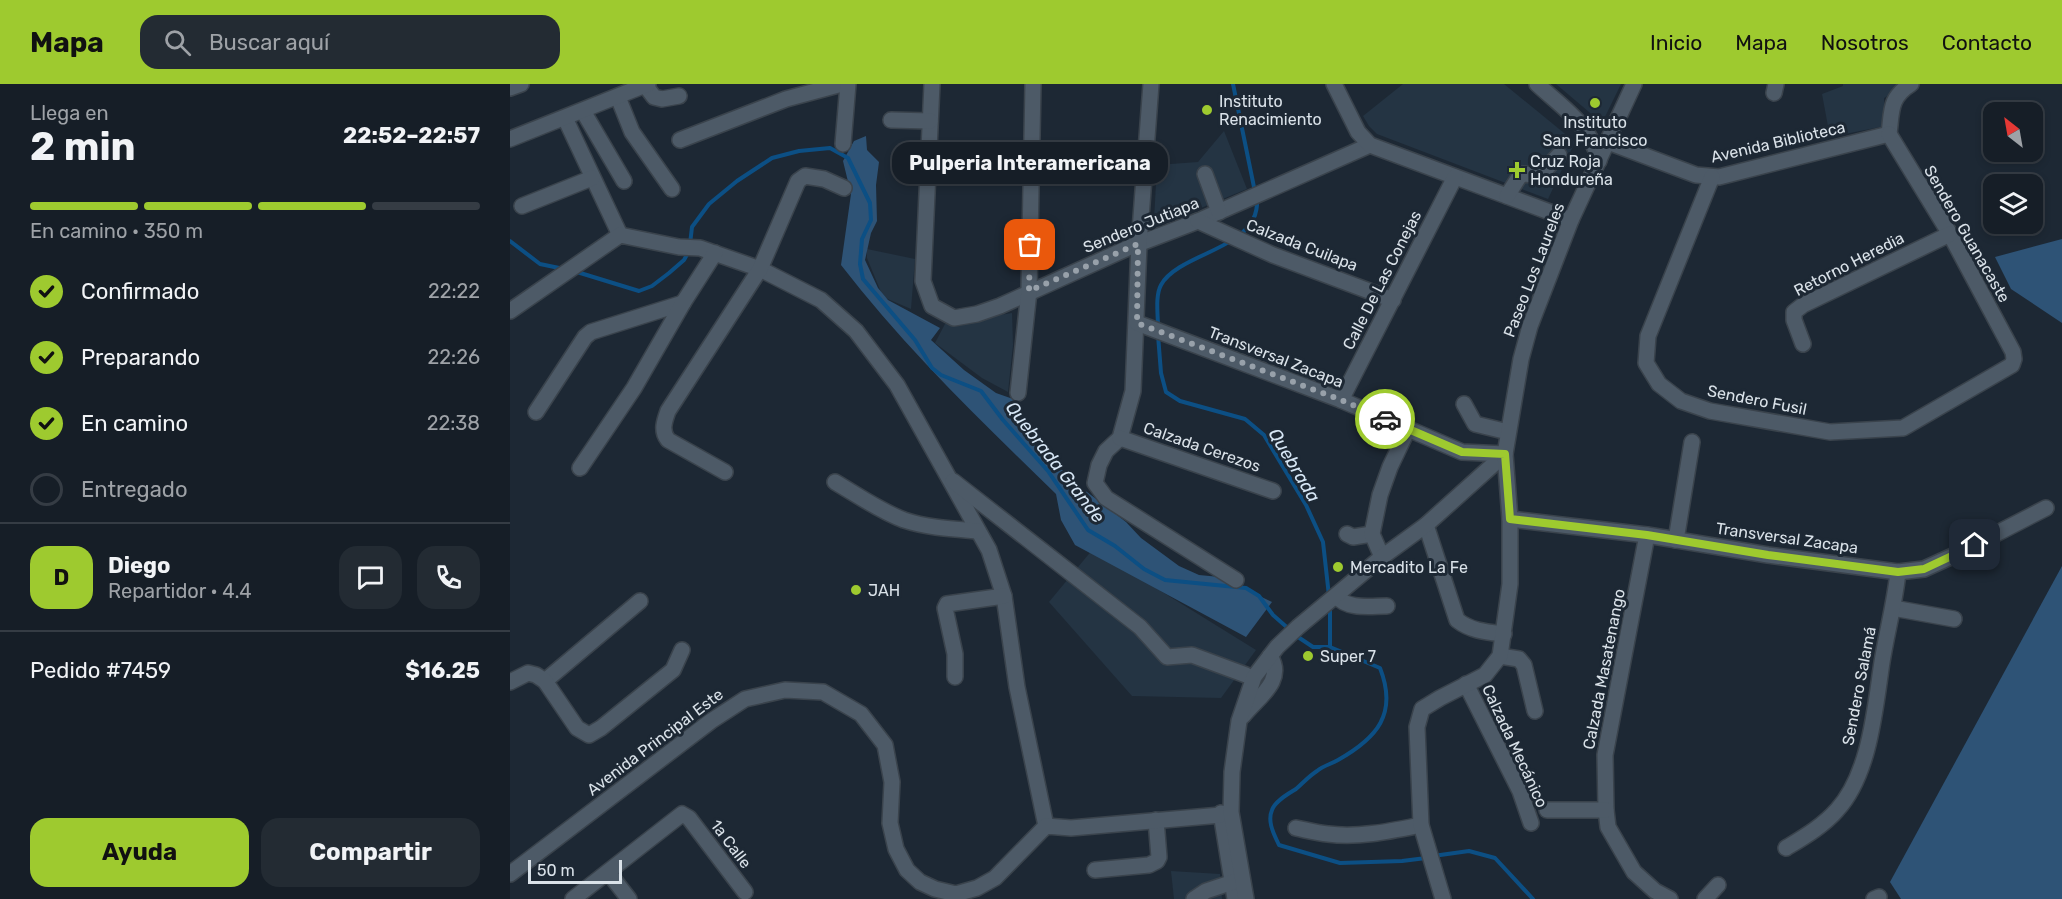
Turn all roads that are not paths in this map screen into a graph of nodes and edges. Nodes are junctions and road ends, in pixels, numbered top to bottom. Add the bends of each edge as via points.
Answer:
1 (521, 84) edge
2 (842, 84) edge
3 (848, 84) edge
4 (932, 84) edge
5 (1033, 84) edge
6 (1151, 84) edge
7 (1334, 84) edge
8 (1538, 84) edge
9 (1634, 84) edge
10 (1911, 84) edge
11 (647, 85) edge
12 (510, 88) edge
13 (679, 96) dead end
14 (618, 97) junction
15 (584, 111) junction
16 (565, 118) junction
17 (891, 120) dead end
18 (930, 121) junction
19 (1615, 126) junction
20 (1587, 130) junction
21 (1889, 134) junction
22 (510, 139) edge
23 (680, 141) dead end
24 (1608, 142) junction
25 (843, 144) dead end
26 (1370, 145) junction
27 (1559, 155) dead end
28 (1599, 160) junction
29 (1205, 174) dead end
30 (1455, 177) junction
31 (1712, 177) junction
32 (592, 178) junction
33 (624, 181) dead end
34 (844, 188) dead end
35 (672, 189) dead end
36 (1508, 196) junction
37 (522, 206) dead end
38 (1219, 212) junction
39 (1571, 220) junction
40 (1198, 221) junction
41 (1950, 234) junction
42 (620, 235) junction
43 (1138, 244) junction
44 (715, 253) junction
45 (760, 269) junction
46 (1029, 291) junction
47 (1393, 300) junction
48 (683, 303) junction
49 (510, 311) edge
50 (1137, 323) junction
51 (1803, 344) dead end
52 (2013, 352) joint
53 (1018, 393) dead end
54 (1341, 400) junction
55 (1464, 404) dead end
56 (536, 412) dead end
57 (1408, 429) junction
58 (1509, 432) junction
59 (1120, 438) junction
60 (1692, 442) dead end
61 (1505, 454) junction
62 (580, 468) dead end
63 (725, 472) dead end
64 (947, 477) junction
65 (835, 482) dead end
66 (1273, 491) dead end
67 (2046, 508) dead end
68 (1510, 519) junction
69 (1426, 525) junction
70 (978, 531) junction
71 (1347, 534) dead end
72 (1372, 534) junction
73 (1647, 535) junction
74 (1676, 540) junction
75 (1382, 557) junction
76 (1898, 572) junction
77 (1236, 580) dead end
78 (1334, 594) junction
79 (1004, 596) junction
80 (640, 601) dead end
81 (1387, 606) dead end
82 (1893, 608) junction
83 (1953, 620) dead end
84 (1504, 634) junction
85 (1273, 648) junction
86 (682, 650) dead end
87 (1500, 656) junction
88 (1246, 675) junction
89 (955, 677) dead end
90 (545, 681) junction
91 (510, 682) edge
92 (1466, 684) junction
93 (1535, 711) dead end
94 (1547, 810) dead end
95 (1606, 810) junction
96 (1221, 815) junction
97 (1156, 820) junction
98 (1531, 823) dead end
99 (1046, 826) junction
100 (1296, 828) dead end
101 (1423, 831) junction
102 (1786, 848) dead end
103 (1095, 870) dead end
104 (608, 872) junction
105 (510, 874) edge
106 (1237, 881) junction
107 (1718, 885) dead end
108 (745, 892) dead end
109 (956, 896) edge
110 (573, 899) edge
111 (629, 899) edge
112 (1194, 899) edge
113 (1235, 899) edge
114 (1246, 899) edge
115 (1443, 899) edge
116 (1670, 899) edge
117 (1705, 899) edge

1 - 12 street
2 - 23 street via 786,99
3 - 25 street
4 - 18 street, Sendero Jutiapa
5 - 46 street
6 - 43 street
7 - 26 street via 1358,132
8 - 20 street
9 - 19 street, Paseo Los Laureles
10 - 21 street via 1893,101
11 - 13 street via 654,98
11 - 14 street
14 - 15 street
14 - 35 street via 632,132
15 - 16 street
15 - 33 street
16 - 22 street
16 - 32 street
17 - 18 street
18 - 46 street, Sendero Jutiapa via 923,281 932,306 954,318 1000,306
19 - 20 street via 1603,133
19 - 24 street, Paseo Los Laureles
20 - 28 street
21 - 31 street, Avenida Biblioteca
21 - 41 street, Sendero Guanacaste
24 - 28 street, Paseo Los Laureles
24 - 31 street, Avenida Biblioteca via 1696,175
26 - 30 street
26 - 38 street, Sendero Jutiapa
27 - 36 street via 1545,170 1519,177
28 - 39 street, Paseo Los Laureles
29 - 38 street
30 - 36 street
30 - 47 street, Calle De Las Conejas
31 - 52 street, Sendero Fusil via 1648,336 1646,363 1659,384 1681,401 1710,411 1830,432 1903,428 2012,365
32 - 37 street
32 - 42 street
34 - 45 street via 805,176 798,181
36 - 39 street
38 - 40 street, Sendero Jutiapa
39 - 58 street, Paseo Los Laureles via 1530,326
40 - 43 street, Sendero Jutiapa
40 - 47 street, Calzada Cuilapa via 1273,255
41 - 51 street, Retorno Heredia via 1803,305 1794,312
41 - 52 street, Sendero Guanacaste
42 - 44 street
42 - 49 street
43 - 46 street, Sendero Jutiapa
43 - 50 street
44 - 45 street
44 - 48 street
45 - 63 street via 668,411 663,427 668,440
45 - 64 street via 821,300 856,331 897,384
46 - 53 street
47 - 54 street, Calle De Las Conejas
48 - 56 street via 591,332
48 - 62 street via 634,388
50 - 54 street, Transversal Zacapa
50 - 59 street via 1133,391
54 - 57 street, Transversal Zacapa
55 - 58 street via 1475,424
57 - 61 street, Transversal Zacapa via 1462,452
57 - 72 street via 1383,486
58 - 61 street, Paseo Los Laureles
59 - 66 street, Calzada Cerezos
59 - 77 street via 1106,451 1099,465 1095,483 1106,498
60 - 74 street
61 - 68 street, Paseo Los Laureles
61 - 69 street
64 - 70 street
64 - 88 street via 1140,627 1167,657 1192,656
65 - 70 street via 905,520 930,527
67 - 76 street, Transversal Zacapa via 1924,569
68 - 73 street, Transversal Zacapa
68 - 84 street, Paseo Los Laureles
69 - 75 street
69 - 84 street via 1456,620 1477,631
70 - 79 street
71 - 72 street
72 - 75 street
73 - 74 street, Transversal Zacapa
73 - 95 street, Calzada Masatenango via 1605,755
74 - 76 street, Transversal Zacapa
75 - 78 street
76 - 82 street, Sendero Salamá
78 - 81 street via 1355,606
78 - 85 street via 1293,620
79 - 89 street via 947,604
79 - 99 street via 1017,687
80 - 90 street
82 - 83 street
82 - 102 street, Sendero Salamá via 1868,741 1855,782 1838,809
84 - 87 street, Paseo Los Laureles
85 - 88 street
85 - 106 street via 1254,677 1239,721 1231,812
86 - 90 street via 673,670 589,735 577,728
87 - 92 street via 1485,675
87 - 93 street via 1518,658 1524,665
88 - 96 street via 1224,749
90 - 91 street via 528,673
92 - 98 street, Calzada Mecánico via 1520,791
92 - 101 street via 1422,709 1417,727
94 - 95 street, Calzada Mecánico
95 - 116 street via 1608,827 1634,872
96 - 97 street
96 - 106 street
97 - 99 street via 1071,828
97 - 103 street via 1157,861
99 - 109 street, Avenida Principal Este via 995,878
100 - 101 street via 1359,835
101 - 115 street
104 - 108 street, 1a Calle via 682,814
104 - 110 street
104 - 111 street
105 - 109 street, Avenida Principal Este via 711,721 745,699 785,690 823,692 861,714 885,745 892,782 890,823 896,849 907,870 920,882
106 - 112 street
106 - 113 street
106 - 114 street
107 - 117 street

